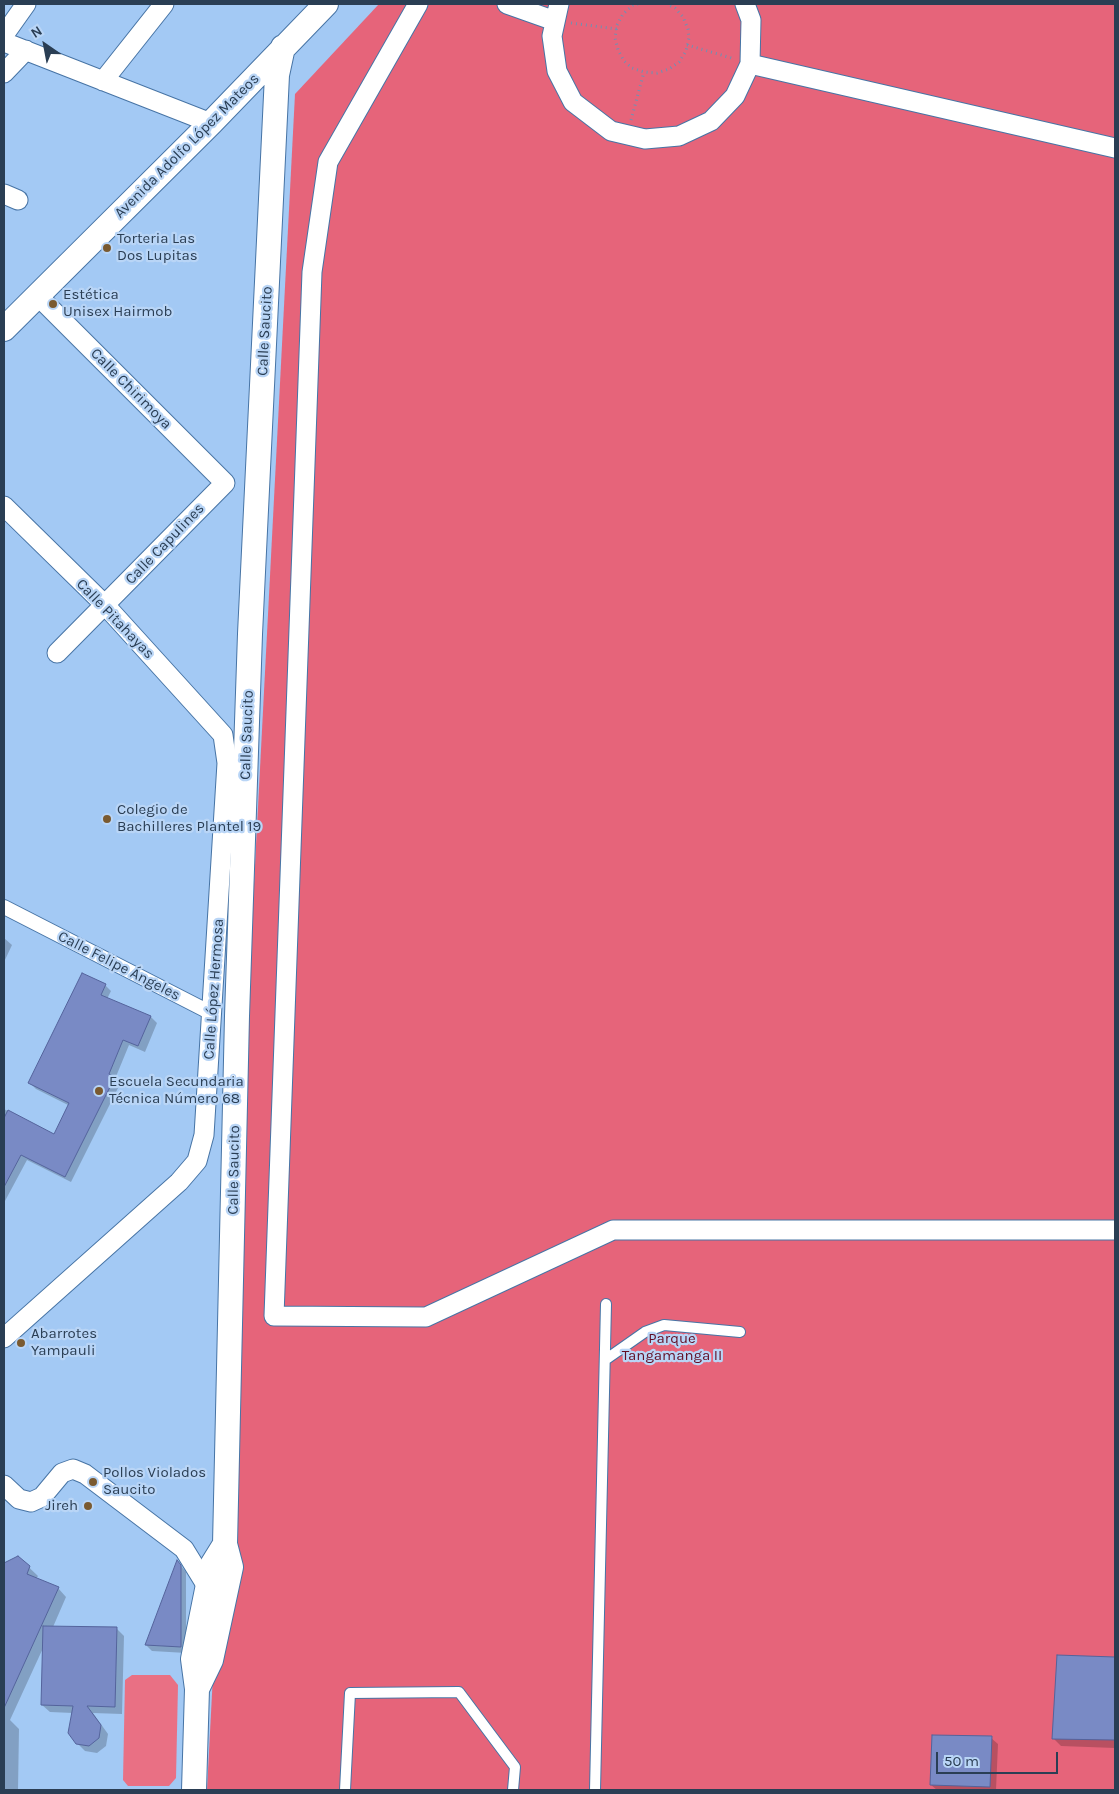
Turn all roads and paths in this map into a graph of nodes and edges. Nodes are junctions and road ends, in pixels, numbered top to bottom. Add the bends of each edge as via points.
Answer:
1 (26, 4) edge
2 (164, 4) edge
3 (326, 4) edge
4 (418, 4) edge
5 (507, 4) edge
6 (638, 4) edge
7 (667, 4) edge
8 (745, 4) edge
9 (557, 12) edge
10 (617, 29) junction
11 (4, 35) edge
12 (4, 42) edge
13 (687, 45) junction
14 (283, 47) junction
15 (26, 50) junction
16 (750, 64) junction
17 (644, 72) junction
18 (4, 73) edge
19 (103, 80) junction
20 (236, 97) junction
21 (276, 112) junction
22 (211, 123) junction
23 (628, 135) junction
24 (1115, 148) edge
25 (38, 296) junction
26 (4, 330) edge
27 (225, 483) joint
28 (4, 506) edge
29 (105, 605) junction
30 (58, 653) dead end
31 (224, 735) joint
32 (4, 907) edge
33 (213, 1014) junction
34 (237, 1016) junction
35 (1115, 1230) edge
36 (606, 1304) dead end
37 (740, 1332) dead end
38 (4, 1338) edge
39 (605, 1360) junction
40 (4, 1486) edge
41 (225, 1544) junction
42 (208, 1588) junction
43 (219, 1620) junction
44 (197, 1689) junction
45 (194, 1790) edge
46 (345, 1790) edge
47 (513, 1790) edge
48 (595, 1790) edge

1 - 11 street
2 - 19 street
3 - 14 street, Avenida Adolfo López Mateos
4 - 35 street via 328,162 312,272 274,1316 426,1317 613,1230
5 - 9 street
6 - 10 path via 623,14
7 - 13 path via 683,17 688,29
8 - 16 street via 751,20
9 - 10 path
9 - 23 street via 552,36 557,71 573,102 611,131
10 - 17 path via 615,38 624,61
12 - 15 street
13 - 16 path
13 - 17 path via 679,62 669,69
14 - 20 street, Avenida Adolfo López Mateos
14 - 21 street, Calle Saucito via 277,75
15 - 18 street
15 - 19 street
16 - 23 street via 736,96 711,120 679,136 645,139
16 - 24 street
17 - 23 path
19 - 22 street
20 - 21 street via 262,95
20 - 22 street, Avenida Adolfo López Mateos
21 - 34 street, Calle Saucito via 250,634
22 - 25 street, Avenida Adolfo López Mateos
25 - 26 street, Avenida Adolfo López Mateos
25 - 27 street, Calle Chirimoya
27 - 29 street, Calle Capulines
28 - 29 street, Calle Pitahayas
29 - 30 street, Calle Capulines
29 - 31 street, Calle Pitahayas
31 - 33 street, Calle López Hermosa via 227,762
32 - 33 street, Calle Felipe Ángeles
33 - 34 street, Calle Felipe Ángeles
33 - 38 street, Calle López Hermosa via 204,1135 197,1160 180,1182
34 - 41 street, Calle Saucito
36 - 39 lane
37 - 39 lane via 664,1325 645,1332
39 - 48 lane
40 - 42 street via 19,1499 30,1502 42,1497 62,1473 73,1469 85,1474 184,1549
41 - 42 street, Calle Saucito via 212,1565
41 - 43 street, Calle Saucito via 231,1566
42 - 43 street
42 - 44 street, Calle Saucito via 193,1659
43 - 44 street, Calle Saucito via 211,1660
44 - 45 street, Calle Saucito
46 - 47 lane via 350,1693 459,1692 515,1767

